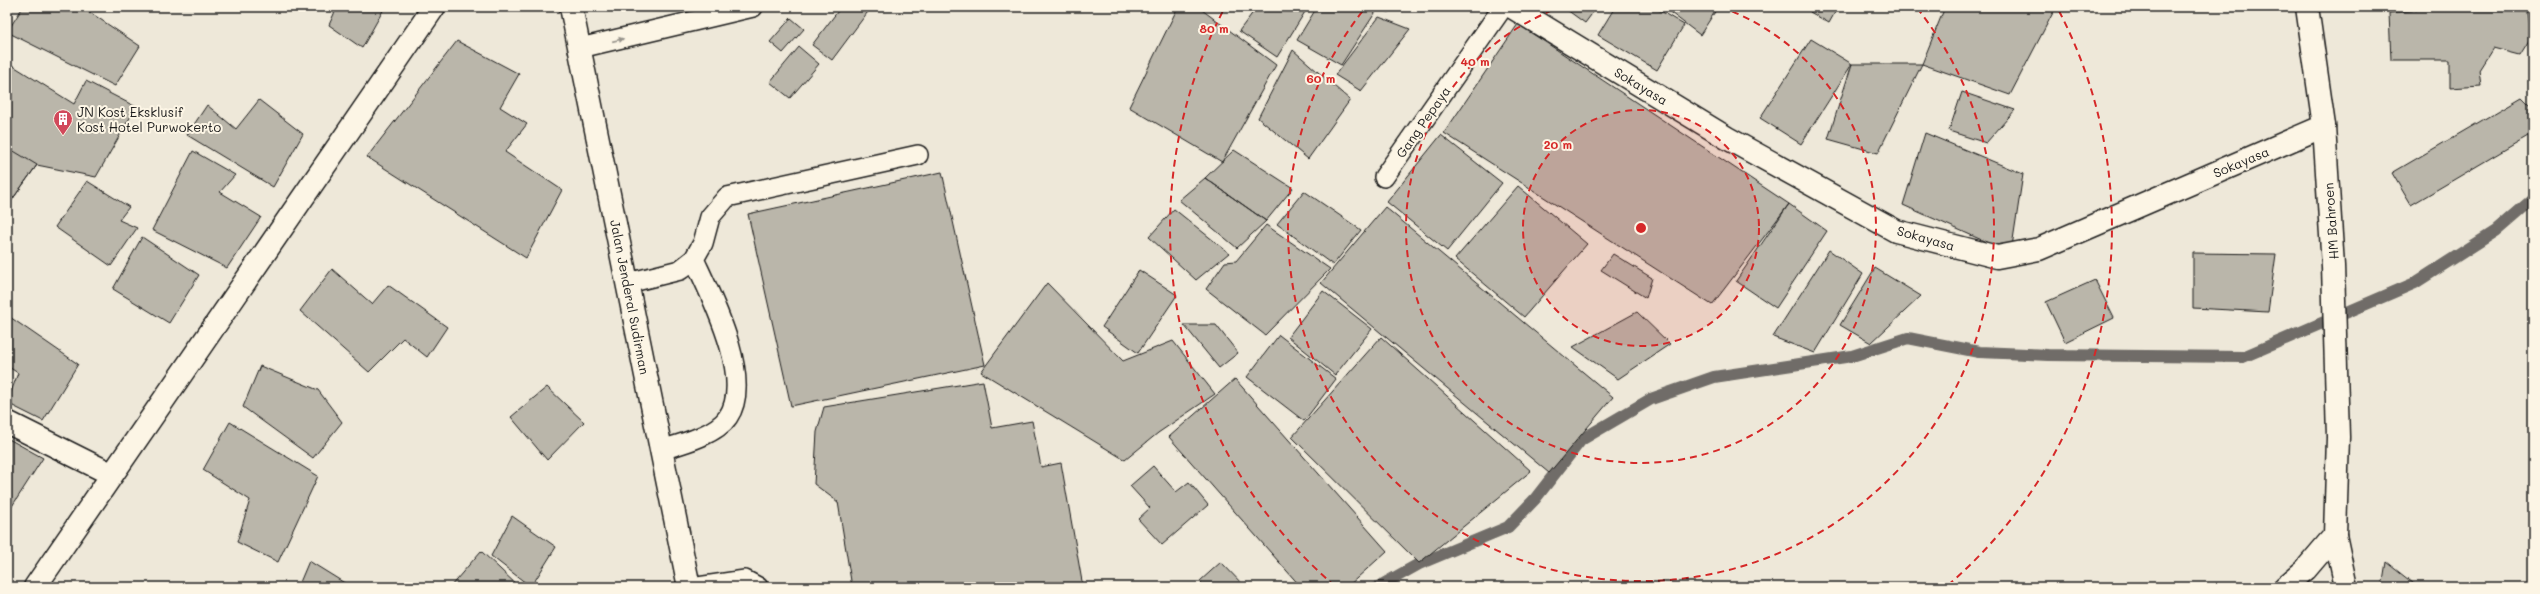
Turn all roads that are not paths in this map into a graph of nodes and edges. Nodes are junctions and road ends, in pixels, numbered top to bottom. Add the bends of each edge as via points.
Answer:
1 (434, 7) edge
2 (571, 7) edge
3 (753, 7) edge
4 (1503, 7) edge
5 (1512, 7) edge
6 (2307, 7) edge
7 (692, 14) edge
8 (580, 48) junction
9 (2324, 126) junction
10 (918, 155) dead end
11 (1384, 177) dead end
12 (694, 259) junction
13 (628, 283) junction
14 (7, 422) edge
15 (661, 450) junction
16 (111, 474) junction
17 (2335, 534) junction
18 (35, 587) edge
19 (689, 587) edge
20 (698, 587) edge
21 (758, 587) edge
22 (2285, 587) edge
23 (2346, 587) edge

1 - 16 street
2 - 8 street, Jalan Jenderal Sudirman
3 - 7 lane
4 - 11 lane, Gang Pepaya
5 - 9 street, Sokayasa via 1727,138 1896,231 1996,257 2039,249
6 - 9 street, HM Bahroen
8 -> 7 lane
8 - 13 street, Jalan Jenderal Sudirman
9 - 17 street, HM Bahroen via 2333,266 2338,437
10 - 12 lane via 727,197 710,217 703,243
12 - 13 lane via 680,270
12 - 15 lane via 718,309 734,366 736,399 728,418 700,439
13 - 15 street, Jalan Jenderal Sudirman
14 - 16 street
15 - 19 street, Jalan Jenderal Sudirman
16 - 18 street
17 - 22 street via 2306,569
17 - 23 street, HM Bahroen
20 - 21 lane via 745,580

